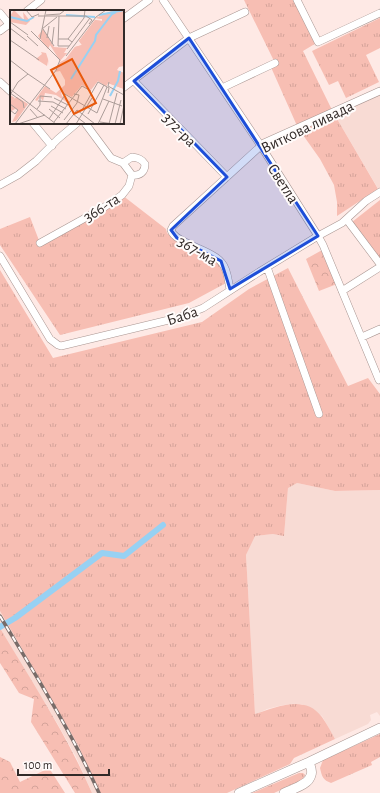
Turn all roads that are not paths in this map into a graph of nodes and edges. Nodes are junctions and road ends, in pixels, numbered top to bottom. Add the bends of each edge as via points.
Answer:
1 (42, 0) edge
2 (149, 0) edge
3 (163, 0) edge
4 (297, 0) edge
5 (28, 10) edge
6 (245, 12) dead end
7 (0, 13) edge
8 (380, 13) edge
9 (124, 18) edge
10 (10, 24) edge
11 (0, 31) edge
12 (189, 38) junction
13 (275, 63) dead end
14 (134, 81) junction
15 (0, 82) edge
16 (124, 87) edge
17 (222, 88) junction
18 (10, 91) edge
19 (380, 91) edge
20 (34, 124) edge
21 (76, 124) edge
22 (86, 124) edge
23 (52, 146) junction
24 (261, 146) junction
25 (123, 163) junction
26 (132, 175) junction
27 (227, 177) junction
28 (0, 185) edge
29 (380, 192) edge
30 (347, 220) junction
31 (172, 233) joint
32 (318, 236) junction
33 (40, 243) dead end
34 (0, 256) edge
35 (380, 265) edge
36 (267, 267) junction
37 (230, 290) junction
38 (342, 291) junction
39 (380, 329) edge
40 (362, 337) junction
41 (379, 380) edge
42 (320, 414) dead end
43 (380, 728) edge
44 (309, 762) junction
45 (239, 793) edge
46 (284, 793) edge

1 - 5 street
2 - 9 street
3 - 12 street, Светла
4 - 8 street via 318,42
6 - 12 street
7 - 10 street
10 - 11 street
12 - 14 street
12 - 17 street, Светла
13 - 17 street
14 - 16 street
14 - 27 street, 372-ра
15 - 18 street
17 - 24 street, Светла
19 - 24 street, Виткова ливада
20 - 23 street
21 - 23 street
22 - 25 street, 366-та via 111,158
23 - 28 street via 18,175
24 - 27 street, Виткова ливада
24 - 32 street, Светла
25 - 26 street, 366-та
25 - 26 street via 132,157 143,161 143,171 136,176
26 - 33 street, 366-та via 129,186 122,195
27 - 31 street, Виткова ливада via 173,226
29 - 30 street, Баба via 366,201
30 - 32 street, Баба
30 - 35 street
31 - 37 street, 367-ма via 221,261 226,268
32 - 36 street, Баба
32 - 38 street, Светла
34 - 37 street, Баба via 50,339 61,346 189,314
35 - 38 street
36 - 37 street, Баба
36 - 42 street
38 - 40 street, Светла
39 - 40 street
40 - 41 street, Светла
43 - 44 street
44 - 45 street
44 - 46 street via 312,771 310,778

